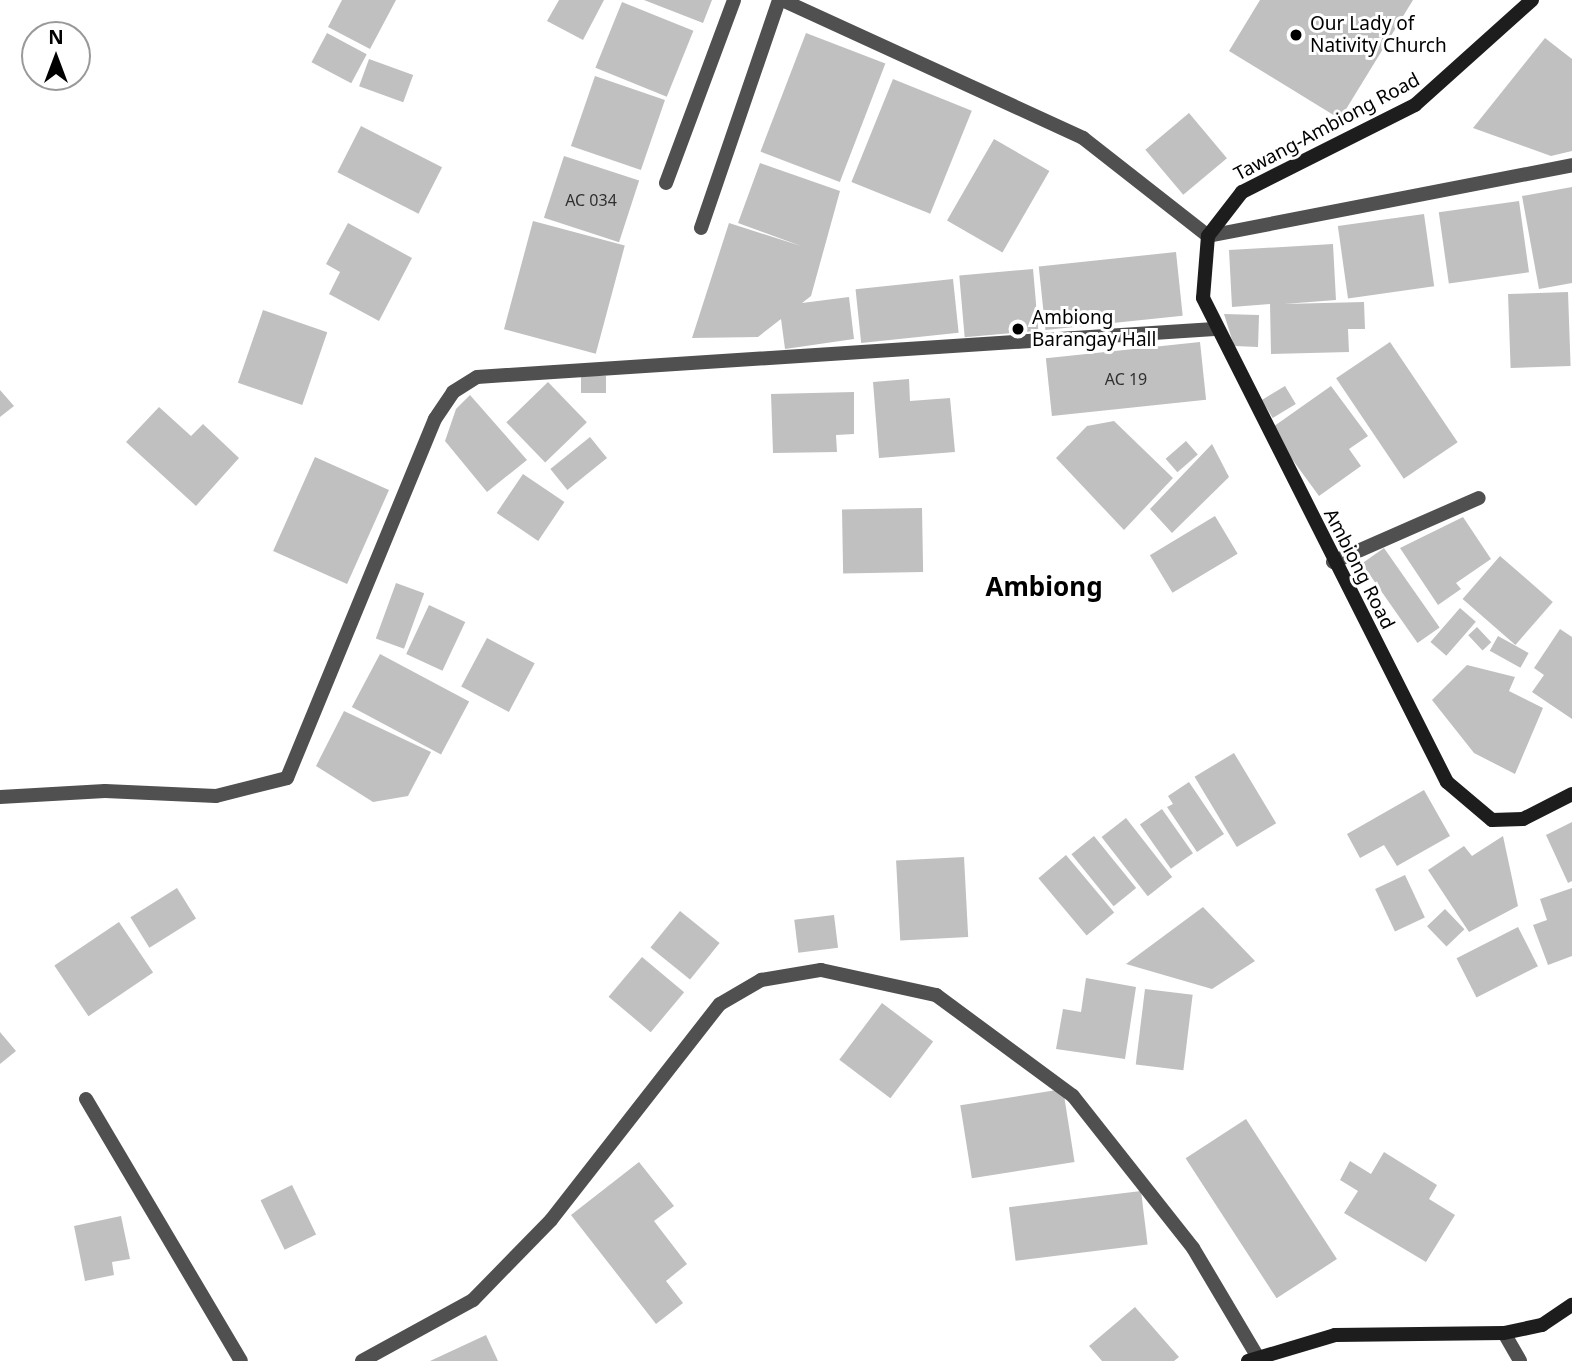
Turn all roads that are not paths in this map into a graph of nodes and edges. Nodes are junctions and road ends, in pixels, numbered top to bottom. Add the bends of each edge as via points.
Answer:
1 (734, 0) edge
2 (781, 0) edge
3 (1532, 0) edge
4 (1572, 165) edge
5 (666, 183) dead end
6 (701, 228) dead end
7 (1208, 236) junction
8 (1214, 329) junction
9 (1479, 498) dead end
10 (1333, 562) junction
11 (1572, 794) edge
12 (0, 797) edge
13 (86, 1099) dead end
14 (1572, 1305) edge
15 (1504, 1333) junction
16 (1252, 1357) edge
17 (241, 1361) edge
18 (362, 1361) edge
19 (1520, 1361) edge

1 - 5 street
2 - 6 street
2 - 7 street via 1083,138
3 - 7 main road, Tawang-Ambiong Road via 1415,105 1242,192
4 - 7 street
7 - 8 main road, Ambiong Road via 1203,298
8 - 10 main road, Ambiong Road
8 - 12 street via 477,377 453,392 435,419 288,778 216,796 105,791
9 - 10 street
10 - 11 main road, Ambiong Road via 1447,782 1471,808 1492,820 1523,819
13 - 17 street
14 - 15 main road via 1542,1325
15 - 16 main road via 1474,1337 1381,1330
15 - 19 street
16 - 18 street via 1193,1248 1073,1096 936,995 821,970 761,980 720,1004 551,1220 473,1300

